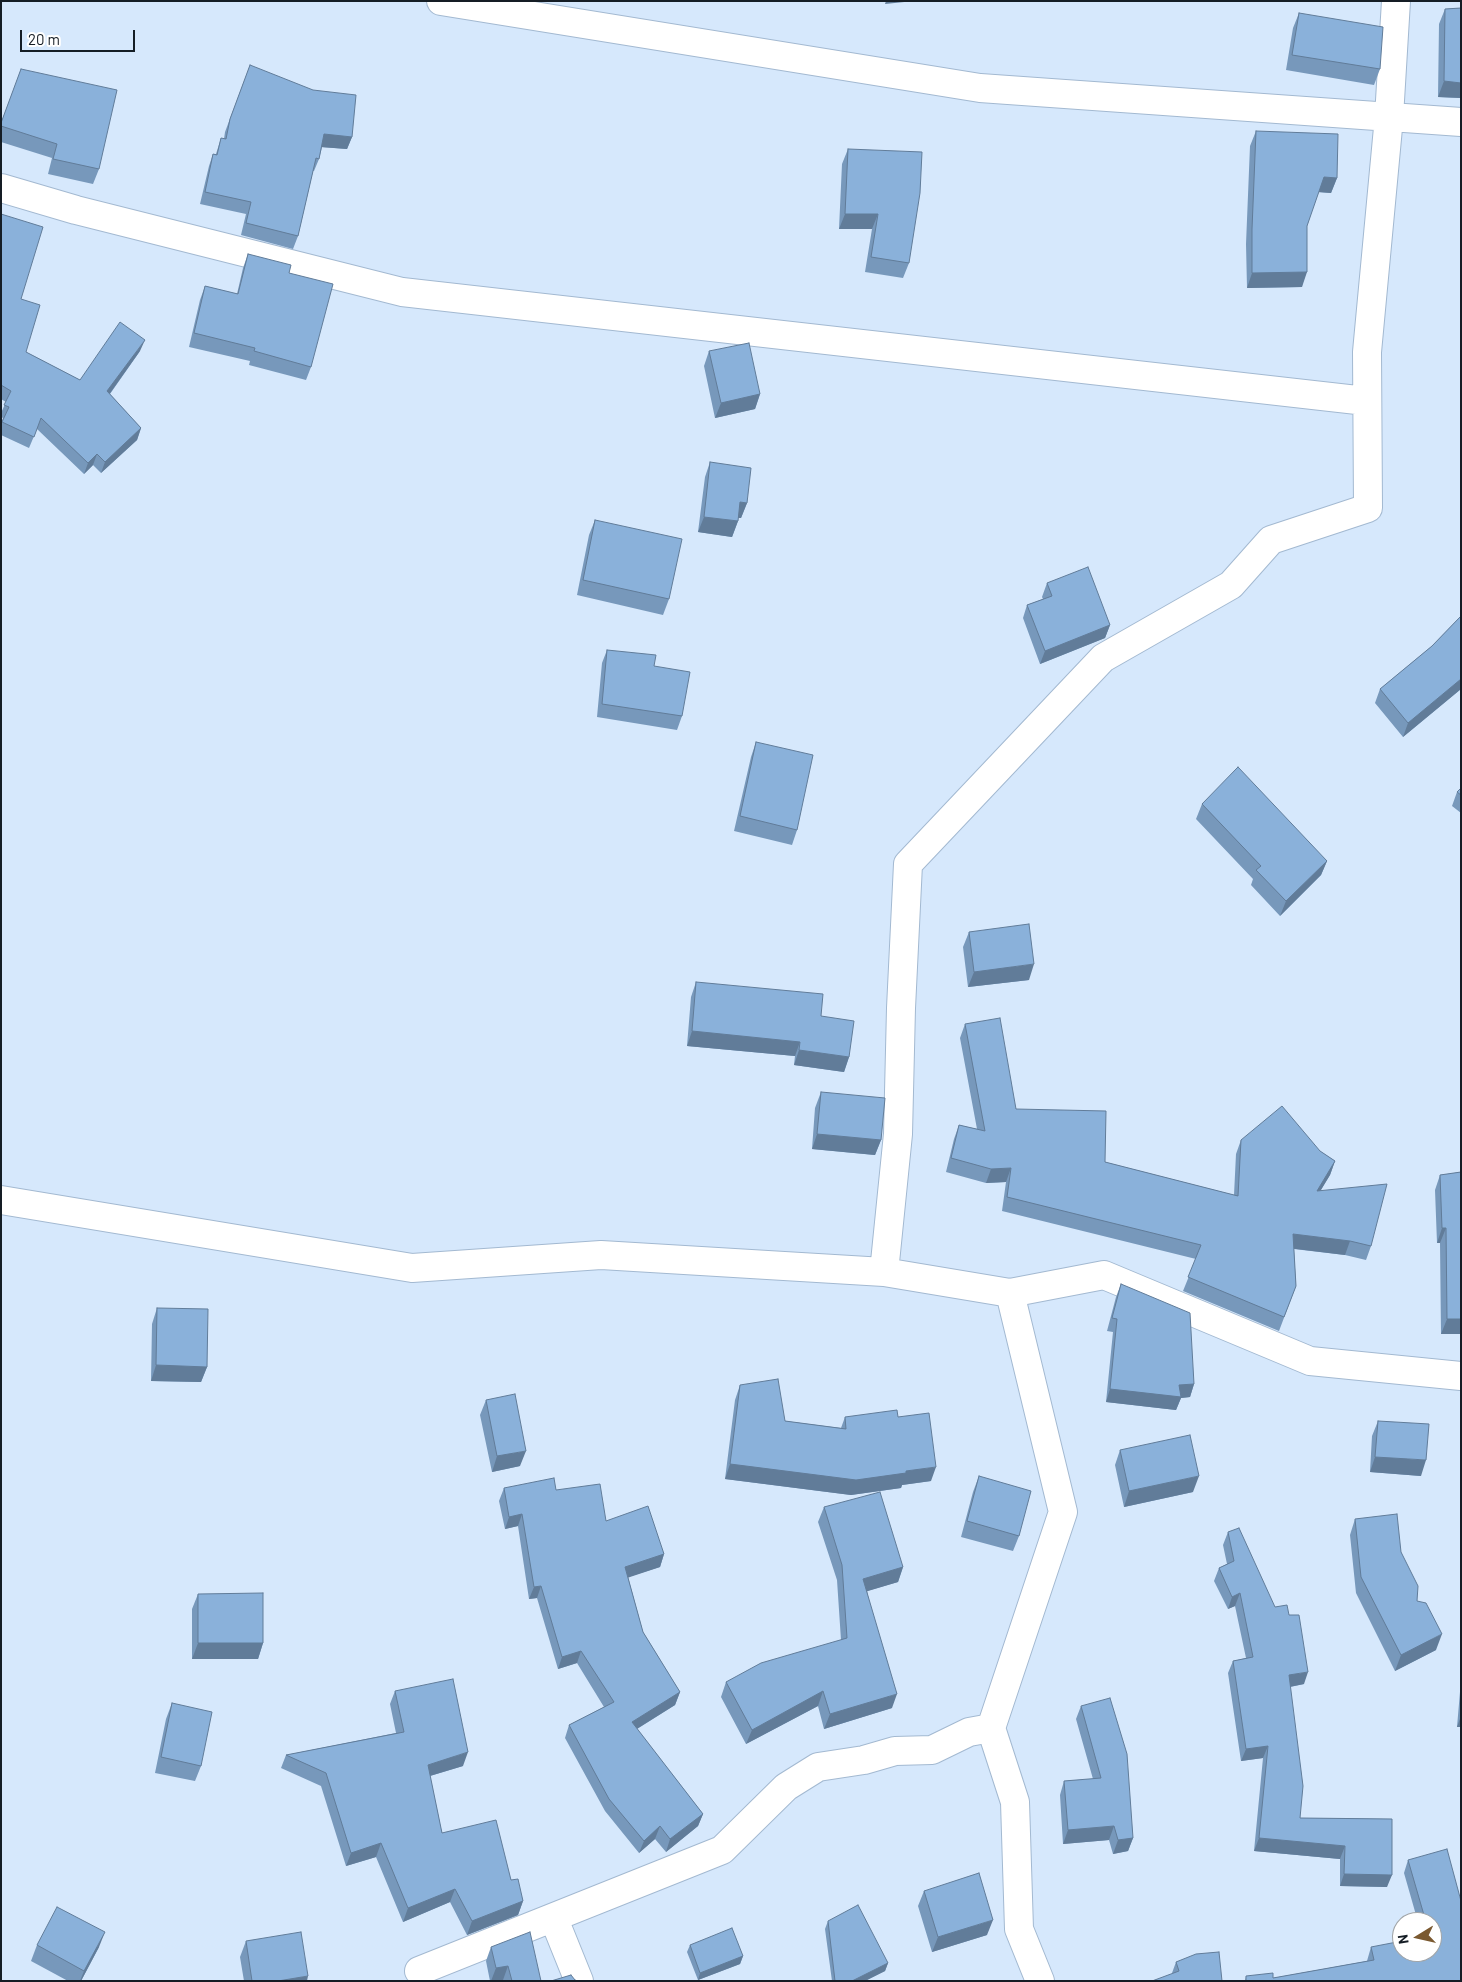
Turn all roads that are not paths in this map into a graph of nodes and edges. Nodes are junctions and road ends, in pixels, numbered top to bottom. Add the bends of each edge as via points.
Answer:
1 (441, 1) edge
2 (1396, 1) edge
3 (1389, 117) junction
4 (1461, 122) edge
5 (1, 188) edge
6 (1366, 401) junction
7 (1, 1200) edge
8 (884, 1272) junction
9 (1010, 1293) junction
10 (1461, 1376) edge
11 (991, 1728) junction
12 (554, 1919) junction
13 (420, 1971) dead end
14 (579, 1981) edge
15 (1040, 1981) edge

1 - 3 street via 980,88
2 - 3 street
3 - 4 street
3 - 6 street via 1367,352
5 - 6 street via 86,213 402,292
6 - 8 street via 1368,508 1272,540 1231,585 1103,658 908,864 898,1134
7 - 8 street via 412,1268 601,1255
8 - 9 street
9 - 10 street via 1104,1275 1310,1361
9 - 11 street via 1063,1512
11 - 12 street via 969,1732 932,1750 895,1751 864,1760 818,1767 786,1787 722,1850
11 - 15 street via 1014,1802 1019,1929
12 - 13 street
12 - 14 street

